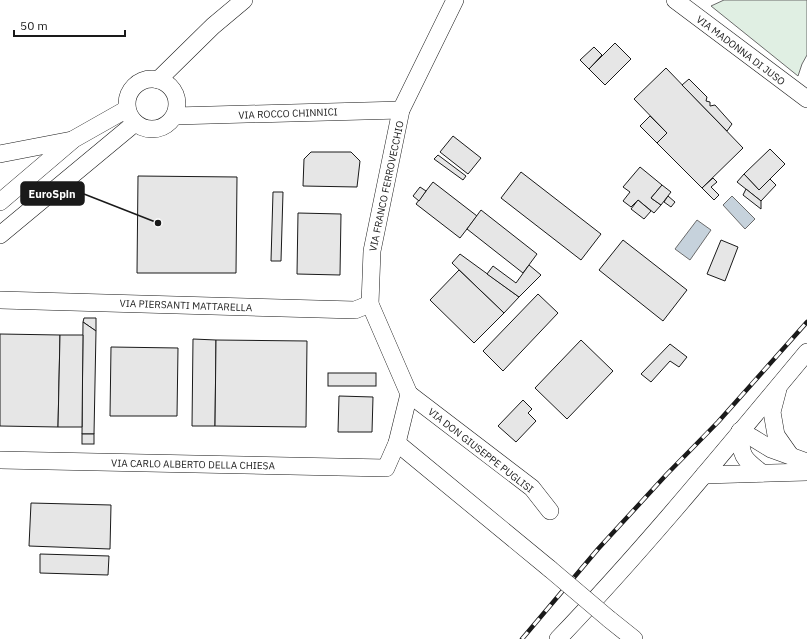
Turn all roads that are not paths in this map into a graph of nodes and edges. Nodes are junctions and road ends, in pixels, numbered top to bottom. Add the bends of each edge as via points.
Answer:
1 (244, 0) edge
2 (455, 0) edge
3 (675, 0) edge
4 (158, 80) junction
5 (807, 99) edge
6 (401, 110) junction
7 (131, 116) junction
8 (175, 116) junction
9 (74, 139) junction
10 (0, 154) edge
11 (0, 202) edge
12 (0, 236) edge
13 (0, 300) edge
14 (370, 304) junction
15 (807, 352) edge
16 (779, 385) junction
17 (409, 394) junction
18 (740, 431) junction
19 (397, 443) junction
20 (790, 455) junction
21 (0, 460) edge
22 (807, 462) edge
23 (807, 472) edge
24 (762, 473) junction
25 (704, 475) junction
26 (550, 511) dead end
27 (558, 639) edge
28 (634, 639) edge

1 - 4 street via 213,26
2 - 6 street, VIA FRANCO FERROVECCHIO
3 - 5 street, VIA MADONNA DI JUSO
4 - 7 street via 144,80 132,88 127,101
4 - 8 street via 171,88 175,94
6 - 8 street, VIA ROCCO CHINNICI
6 - 14 street, VIA FRANCO FERROVECCHIO via 372,251
7 - 8 street via 149,130 164,127
7 - 9 street
7 - 12 street
9 - 10 street
9 - 11 street
13 - 14 street, VIA PIERSANTI MATTARELLA via 355,310
14 - 17 street, VIA FRANCO FERROVECCHIO
15 - 16 street
16 - 18 street
16 - 20 street via 772,412 776,435
17 - 19 street
17 - 26 street, VIA DON GIUSEPPE PUGLISI via 532,488
18 - 20 street via 771,450
18 - 24 street via 740,448 746,462
18 - 25 street
19 - 21 street, VIA CARLO ALBERTO DELLA CHIESA via 386,468
19 - 28 street, bridge
20 - 22 street
23 - 24 street
24 - 25 street
25 - 27 street

